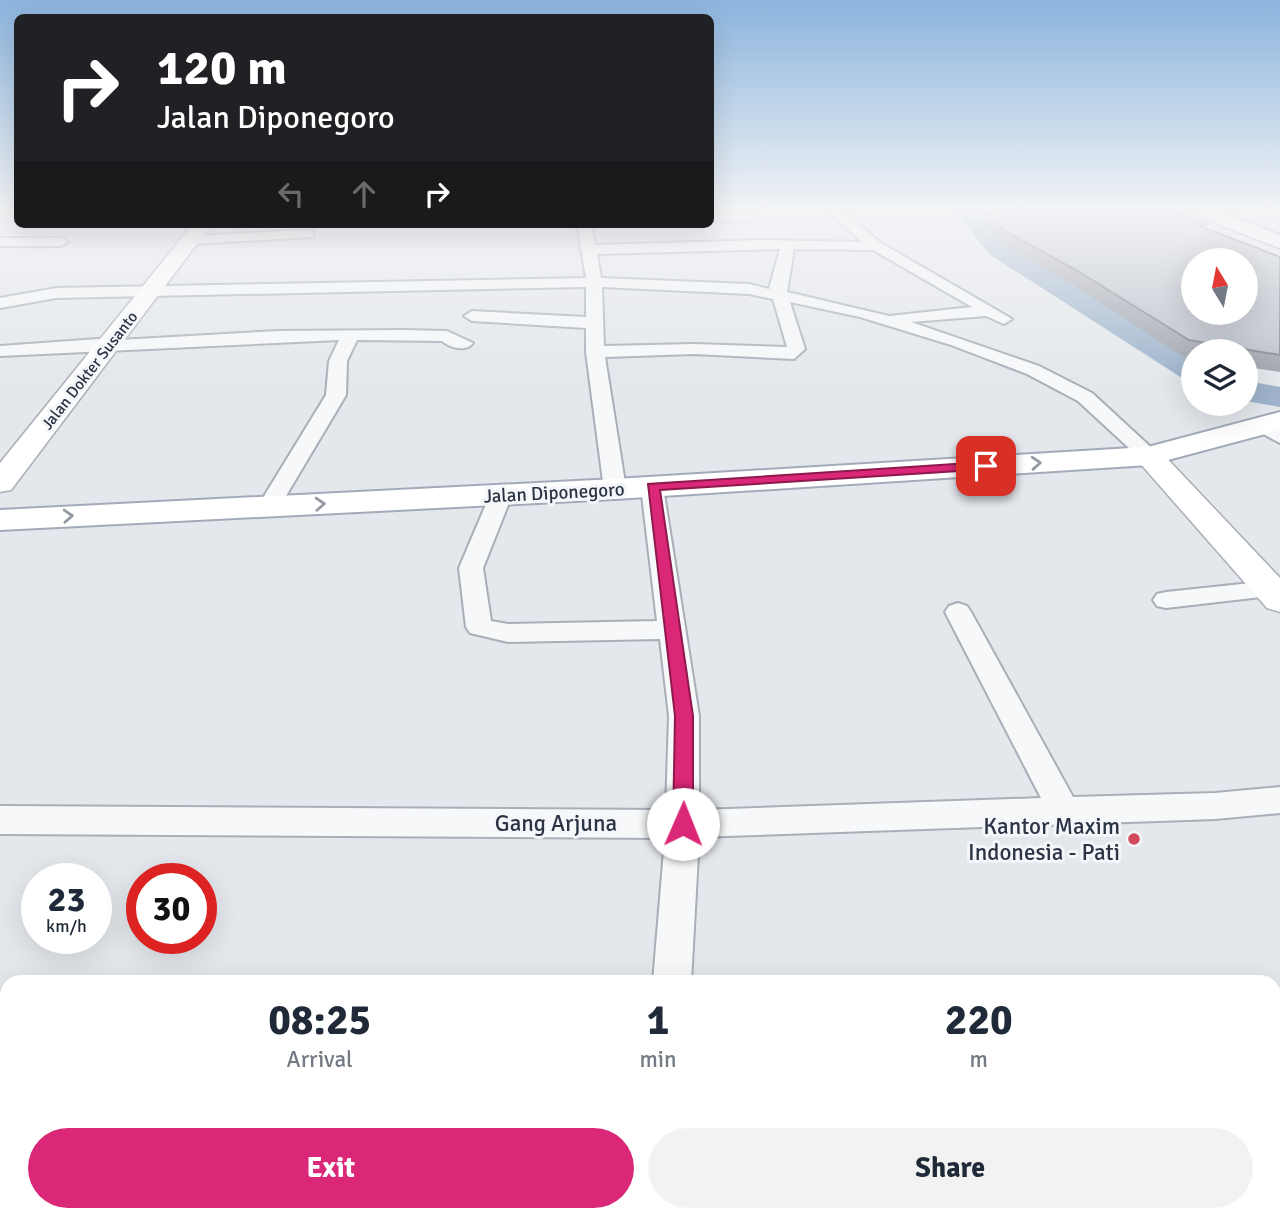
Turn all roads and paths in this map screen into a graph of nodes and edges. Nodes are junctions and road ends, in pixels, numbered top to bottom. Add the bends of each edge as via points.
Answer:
1 (168, 268) edge
2 (591, 268) edge
3 (783, 268) edge
4 (913, 268) edge
5 (593, 276) junction
6 (0, 286) edge
7 (154, 286) junction
8 (778, 294) junction
9 (0, 303) edge
10 (986, 311) junction
11 (472, 316) dead end
12 (1004, 319) dead end
13 (892, 321) junction
14 (595, 323) junction
15 (350, 335) junction
16 (464, 343) dead end
17 (111, 345) junction
18 (0, 351) edge
19 (595, 352) junction
20 (1273, 428) edge
21 (1149, 456) junction
22 (0, 483) edge
23 (652, 486) junction
24 (615, 489) junction
25 (501, 495) junction
26 (269, 506) junction
27 (0, 520) edge
28 (1275, 594) edge
29 (1166, 600) dead end
30 (958, 612) dead end
31 (672, 630) junction
32 (1280, 800) edge
33 (1064, 811) junction
34 (0, 820) edge
35 (683, 824) junction
36 (672, 975) edge

1 - 7 main road, Jalan Dokter Susanto
2 - 5 street
3 - 8 street
4 - 10 street
5 - 7 street
5 - 8 street
5 - 14 street
6 - 7 street
7 - 9 street via 47,293
7 - 17 main road, Jalan Dokter Susanto
8 - 13 street
8 - 19 street via 796,349 788,355 694,349
10 - 12 street
10 - 13 street via 911,314
11 - 14 street
13 - 21 street via 957,341 1059,382 1085,397
14 - 19 street
15 - 16 street via 447,336
15 - 17 street
15 - 26 street via 338,361 331,405
17 - 18 street
17 - 22 main road, Jalan Dokter Susanto
19 - 24 street
20 - 21 main road, Jalan Diponegoro
23 -> 21 main road, Jalan Diponegoro
21 - 28 main road
23 - 24 main road, Jalan Diponegoro
23 - 31 street
24 - 25 main road, Jalan Diponegoro
26 -> 25 main road, Jalan Diponegoro
25 - 31 street via 471,568 478,627 508,633
27 -> 26 main road, Jalan Diponegoro
28 - 29 street
30 - 33 street
31 - 35 street via 684,716
32 - 33 street, Gang Arjuna
33 - 35 street, Gang Arjuna
34 - 35 street, Gang Arjuna
35 - 36 street

